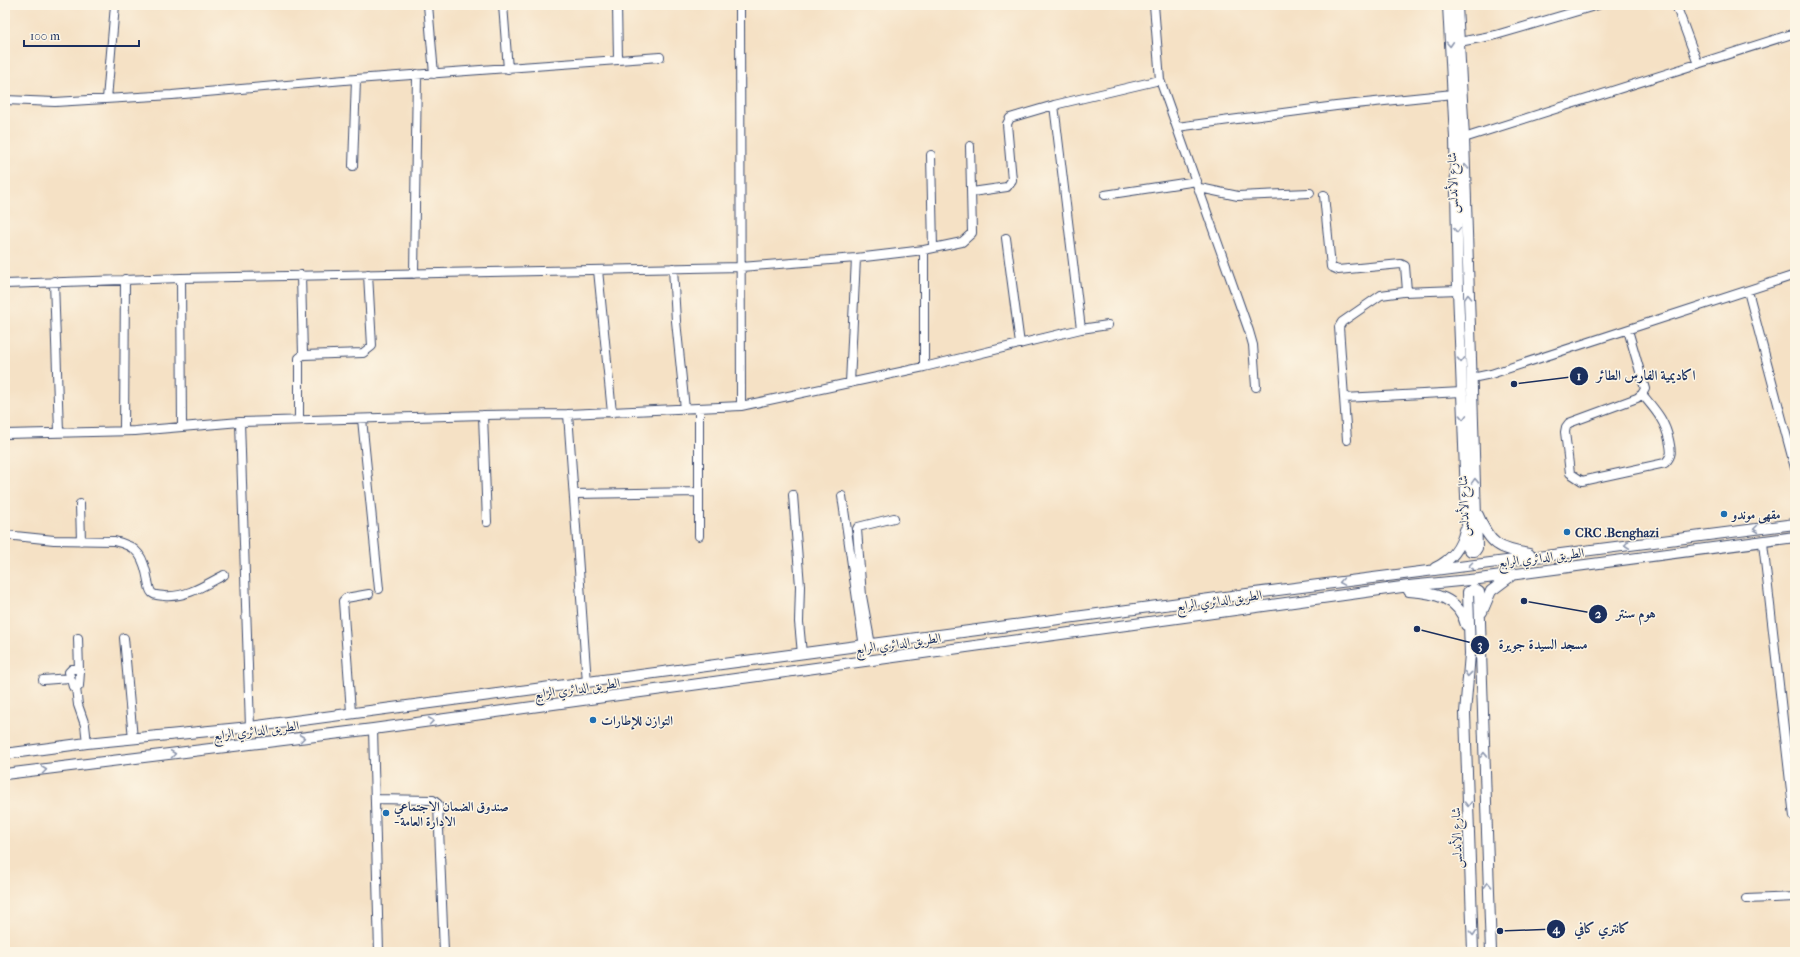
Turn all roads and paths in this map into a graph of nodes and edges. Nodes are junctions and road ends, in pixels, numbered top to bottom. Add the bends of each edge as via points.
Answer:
1 (115, 5) edge
2 (428, 5) edge
3 (503, 5) edge
4 (617, 5) edge
5 (740, 5) edge
6 (1154, 5) edge
7 (1448, 5) edge
8 (1457, 5) edge
9 (1598, 5) edge
10 (1676, 5) edge
11 (1795, 33) edge
12 (1459, 42) junction
13 (660, 57) dead end
14 (618, 59) junction
15 (1698, 64) junction
16 (508, 69) junction
17 (417, 74) junction
18 (434, 74) junction
19 (356, 79) junction
20 (1160, 80) junction
21 (1453, 94) junction
22 (107, 99) junction
23 (5, 100) edge
24 (1054, 105) junction
25 (1176, 127) junction
26 (1464, 138) junction
27 (970, 146) dead end
28 (931, 155) dead end
29 (353, 166) dead end
30 (1198, 184) junction
31 (972, 192) junction
32 (1310, 193) dead end
33 (1104, 195) dead end
34 (1324, 195) dead end
35 (1006, 238) dead end
36 (928, 249) junction
37 (856, 258) junction
38 (673, 268) junction
39 (741, 268) junction
40 (598, 270) junction
41 (368, 274) junction
42 (414, 274) junction
43 (301, 275) junction
44 (1795, 275) edge
45 (181, 278) junction
46 (125, 279) junction
47 (54, 281) junction
48 (5, 284) edge
49 (1458, 290) junction
50 (1407, 291) junction
51 (1748, 291) junction
52 (1464, 315) junction
53 (1108, 325) dead end
54 (1081, 329) junction
55 (1628, 330) junction
56 (1020, 344) junction
57 (303, 355) junction
58 (924, 367) junction
59 (1472, 378) junction
60 (850, 383) junction
61 (1256, 387) dead end
62 (1462, 392) junction
63 (1642, 394) junction
64 (1344, 398) junction
65 (741, 406) junction
66 (699, 408) junction
67 (685, 409) junction
68 (612, 412) junction
69 (568, 414) junction
70 (483, 415) junction
71 (362, 419) junction
72 (299, 420) junction
73 (240, 422) junction
74 (182, 427) junction
75 (124, 431) junction
76 (59, 432) junction
77 (5, 434) edge
78 (1347, 440) dead end
79 (1795, 468) edge
80 (699, 492) junction
81 (574, 494) junction
82 (793, 495) dead end
83 (842, 496) dead end
84 (80, 504) dead end
85 (1476, 508) junction
86 (894, 518) dead end
87 (1467, 521) junction
88 (487, 522) dead end
89 (1795, 524) edge
90 (5, 535) edge
91 (699, 536) dead end
92 (1795, 537) edge
93 (81, 541) junction
94 (1763, 543) junction
95 (1539, 556) junction
96 (1427, 571) junction
97 (1514, 574) junction
98 (224, 575) dead end
99 (379, 589) dead end
100 (1389, 589) junction
101 (369, 594) dead end
102 (1480, 618) junction
103 (78, 638) dead end
104 (124, 638) dead end
105 (1469, 641) junction
106 (868, 646) junction
107 (802, 654) junction
108 (866, 661) junction
109 (79, 670) junction
110 (638, 676) junction
111 (70, 678) junction
112 (42, 680) dead end
113 (587, 683) junction
114 (76, 688) junction
115 (638, 692) junction
116 (351, 712) junction
117 (250, 727) junction
118 (373, 729) junction
119 (133, 738) junction
120 (87, 743) junction
121 (5, 754) edge
122 (5, 774) edge
123 (1467, 783) junction
124 (1485, 783) junction
125 (375, 799) junction
126 (1794, 817) dead end
127 (1795, 897) edge
128 (1746, 898) dead end
129 (379, 952) edge
130 (444, 952) edge
131 (1474, 952) edge
132 (1491, 952) edge

1 - 22 street
2 - 18 street
3 - 16 street
4 - 14 street
5 - 39 street
6 - 20 street
7 -> 21 main road, شارع الأندلس
8 - 12 main road, شارع الأندلس
9 - 12 street
10 - 15 street
11 - 15 street
12 - 26 main road, شارع الأندلس
13 - 14 street
14 - 16 street
15 - 26 street
16 - 18 street
17 - 18 street
17 - 19 street
17 - 42 street
19 - 22 street
19 - 29 street
20 - 24 street
20 - 25 street
21 - 25 street
21 -> 49 main road, شارع الأندلس
22 - 23 street via 55,102
24 - 31 street via 1010,118 1007,124 1011,184 1007,187
24 - 54 street
25 - 30 street
52 -> 26 main road, شارع الأندلس
27 - 31 street
28 - 36 street
30 - 32 street via 1238,196
30 - 33 street
30 - 61 street via 1253,345
31 - 36 street via 972,233 962,242
34 - 50 street via 1331,267 1338,270 1401,264 1407,271
35 - 56 street
36 - 37 street
36 - 58 street
37 - 39 street
37 - 60 street
38 - 39 street
38 - 40 street
38 - 67 street
39 - 65 street
40 - 42 street
40 - 68 street
41 - 42 street
41 - 43 street
41 - 57 street via 372,340 369,350 363,353
43 - 45 street
43 - 57 street
44 - 51 street
45 - 46 street
45 - 74 street
46 - 47 street
46 - 75 street
47 - 48 street
47 - 76 street
49 - 50 street
49 - 52 main road, شارع الأندلس
50 - 64 street via 1381,295 1342,322 1339,327
51 - 55 street
51 - 79 street
52 - 59 main road, شارع الأندلس
52 -> 62 main road, شارع الأندلس
53 - 54 street
54 - 56 street
55 - 59 street
55 - 63 street via 1645,389
56 - 58 street
57 - 72 street via 298,361
58 - 60 street
85 -> 59 main road, شارع الأندلس
60 - 65 street
62 - 64 street
62 -> 87 main road, شارع الأندلس
63 - 63 street via 1569,423 1566,427 1570,473 1575,478 1582,481 1665,463 1671,458 1667,426
64 - 78 street
65 - 66 street
66 - 67 street
66 - 80 street
67 - 68 street
68 - 69 street
69 - 70 street
69 - 81 street
70 - 71 street
70 - 88 street
71 - 72 street
71 - 99 street
72 - 73 street
73 - 74 street
73 - 117 street
74 - 75 street
75 - 76 street
76 - 77 street
80 - 81 street
80 - 91 street
81 - 113 street
82 - 107 street
83 - 106 street via 850,558
84 - 93 street
85 - 87 main road, شارع الأندلس via 1478,548 1475,551 1468,548
85 - 95 main road via 1488,537 1496,544 1505,550
86 - 106 street via 857,529
87 - 96 main road via 1461,543 1454,555 1444,564
89 -> 95 main road, الطريق الدائري الرابع
90 - 93 street
92 - 94 main road, الطريق الدائري الرابع
93 - 98 street via 122,542 135,550 145,562 150,590 155,595 186,594
94 - 97 main road, الطريق الدائري الرابع
94 - 126 street
95 -> 96 main road, الطريق الدائري الرابع
96 -> 106 main road, الطريق الدائري الرابع
97 - 100 main road, الطريق الدائري الرابع
97 - 102 main road via 1491,591
100 - 105 main road via 1433,593 1450,600 1466,622
100 - 108 main road, الطريق الدائري الرابع
101 - 116 street via 346,598 343,601
102 - 105 main road, شارع الأندلس via 1479,592 1474,589 1468,592
124 -> 102 main road, شارع الأندلس
103 - 109 street
104 - 119 street
105 -> 123 main road, شارع الأندلس via 1465,707
106 - 107 main road, الطريق الدائري الرابع
106 - 108 street
107 - 110 main road, الطريق الدائري الرابع
108 - 115 main road, الطريق الدائري الرابع
109 - 111 street via 71,670
109 - 114 street via 81,674 79,686
110 - 113 main road, الطريق الدائري الرابع
110 - 115 main road via 643,683 642,689
111 - 112 street
111 - 114 street via 73,687
113 - 116 main road, الطريق الدائري الرابع
114 - 120 street
118 -> 115 main road, الطريق الدائري الرابع
116 - 117 main road, الطريق الدائري الرابع
117 - 119 main road, الطريق الدائري الرابع
122 -> 118 main road, الطريق الدائري الرابع
118 - 125 street
119 - 120 main road, الطريق الدائري الرابع
120 - 121 main road, الطريق الدائري الرابع
123 - 124 main road
123 -> 131 main road, شارع الأندلس
132 -> 124 main road, شارع الأندلس
125 - 129 street
125 - 130 street via 433,800 438,804
127 - 128 street

